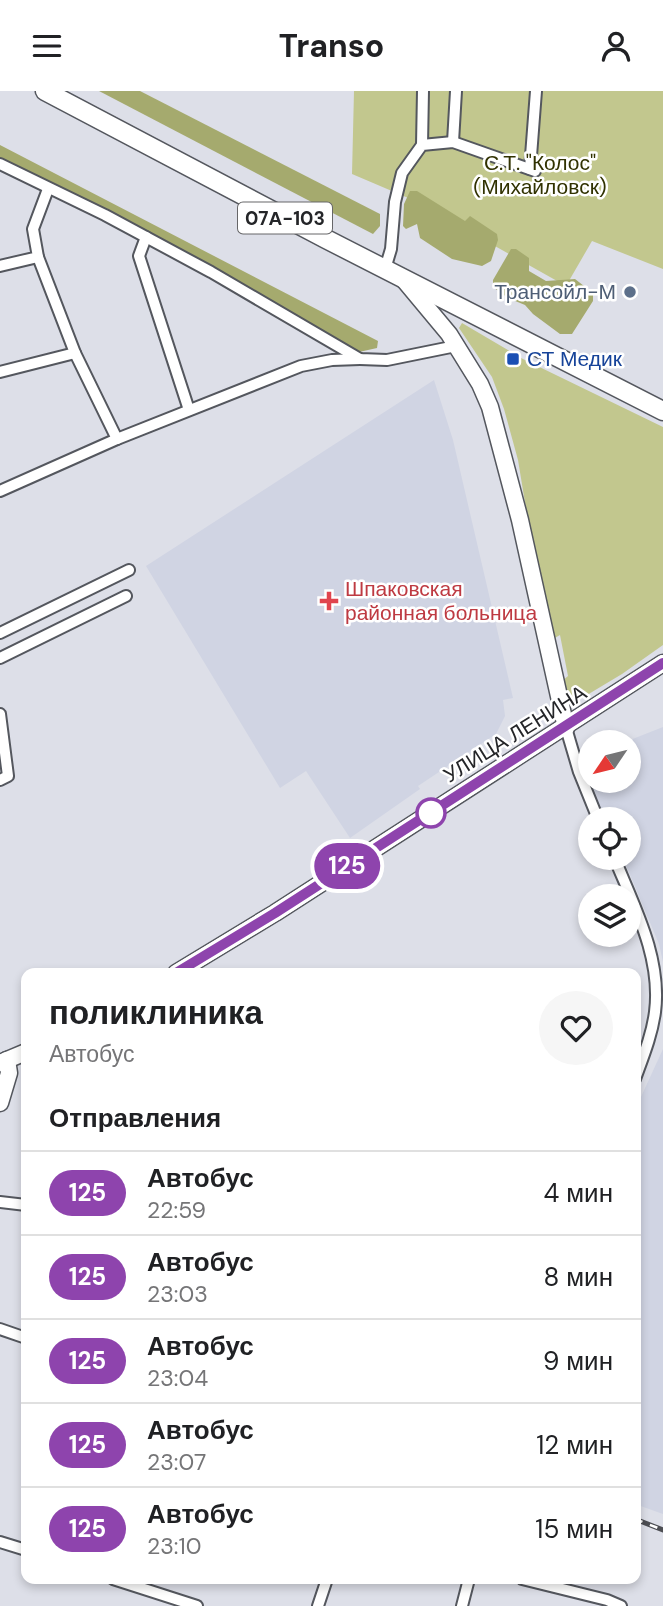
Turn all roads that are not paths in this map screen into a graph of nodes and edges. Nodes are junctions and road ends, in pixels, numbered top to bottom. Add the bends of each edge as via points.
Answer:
1 (45, 91) edge
2 (422, 91) edge
3 (456, 91) edge
4 (536, 91) edge
5 (453, 142) junction
6 (422, 145) junction
7 (0, 164) edge
8 (48, 189) junction
9 (146, 237) junction
10 (38, 257) junction
11 (0, 266) edge
12 (385, 269) junction
13 (403, 278) junction
14 (453, 304) junction
15 (452, 340) junction
16 (75, 353) junction
17 (360, 359) junction
18 (0, 372) edge
19 (189, 410) junction
20 (663, 411) edge
21 (117, 439) junction
22 (0, 491) edge
23 (130, 570) dead end
24 (126, 596) dead end
25 (0, 633) edge
26 (0, 658) edge
27 (663, 663) edge
28 (0, 714) edge
29 (566, 728) junction
30 (4, 778) edge
31 (593, 807) edge
32 (619, 870) edge
33 (184, 968) edge
34 (21, 1054) edge
35 (3, 1061) edge
36 (641, 1063) edge
37 (0, 1101) edge
38 (0, 1202) edge
39 (21, 1204) edge
40 (0, 1329) edge
41 (21, 1336) edge
42 (0, 1542) edge
43 (21, 1548) edge
44 (129, 1584) edge
45 (325, 1584) edge
46 (468, 1584) edge
47 (542, 1584) edge
48 (197, 1606) edge
49 (318, 1606) edge
50 (462, 1606) edge
51 (621, 1606) edge

1 - 12 main road, 07А-103
2 - 6 street
3 - 5 street
4 - 5 street via 533,170
5 - 6 street
6 - 12 street via 402,173
7 - 8 street
8 - 9 street
8 - 10 street via 33,229
9 - 17 street
9 - 19 street via 139,256
10 - 11 street
10 - 16 street
12 - 13 main road, 07А-103
13 - 14 main road, 07А-103
13 - 15 main road
14 - 15 main road via 449,314
14 - 20 main road, 07А-103
15 - 17 street via 387,361
15 - 29 main road via 480,384 496,427
16 - 18 street
16 - 21 street
17 - 19 street via 301,366
19 - 21 street
21 - 22 street
23 - 25 street
24 - 26 street
27 - 29 main road, УЛИЦА ЛЕНИНА
28 - 30 street
29 - 31 street
29 - 33 main road, УЛИЦА ЛЕНИНА
32 - 36 street via 651,952 656,982 650,1038
34 - 35 main road
35 - 37 main road via 9,1073
38 - 39 street
40 - 41 street
42 - 43 street
44 - 48 street
45 - 49 street
46 - 50 street
47 - 51 street

